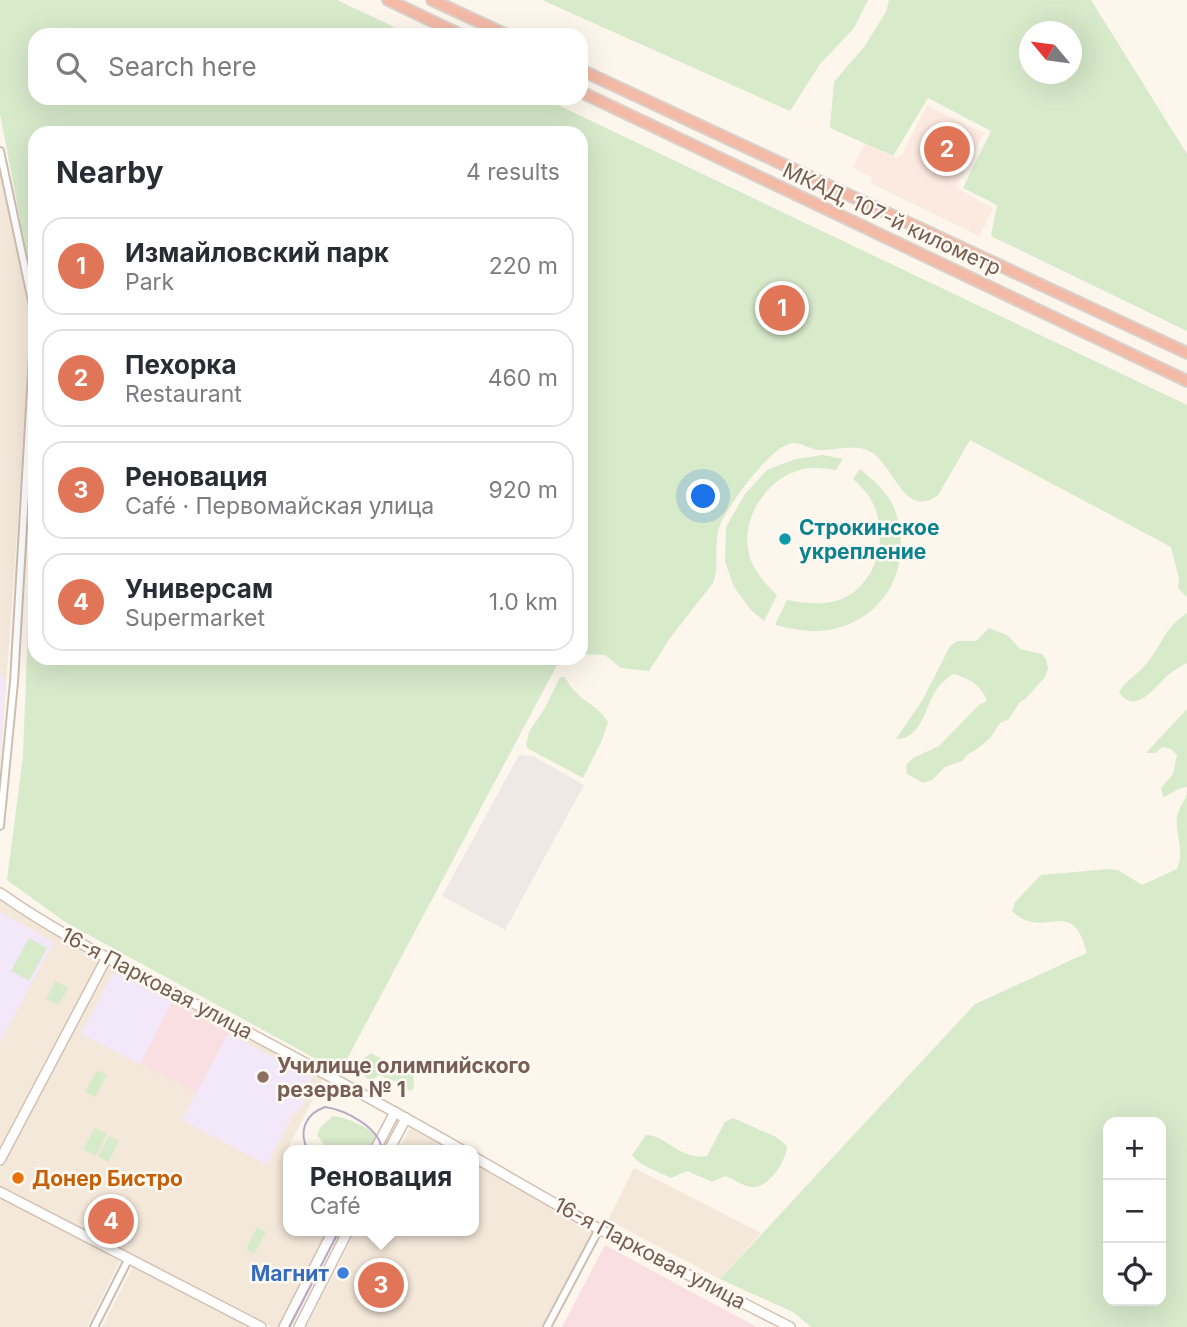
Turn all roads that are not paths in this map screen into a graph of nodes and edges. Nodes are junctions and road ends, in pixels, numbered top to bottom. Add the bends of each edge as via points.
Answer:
1 (388, 0) edge
2 (432, 0) edge
3 (446, 28) edge
4 (492, 28) edge
5 (588, 72) edge
6 (588, 95) edge
7 (0, 151) edge
8 (28, 282) edge
9 (1187, 353) edge
10 (1187, 381) edge
11 (28, 441) edge
12 (0, 826) edge
13 (0, 893) edge
14 (107, 957) junction
15 (395, 1112) junction
16 (406, 1118) junction
17 (378, 1145) edge
18 (392, 1145) edge
19 (453, 1145) edge
20 (0, 1160) edge
21 (479, 1160) edge
22 (0, 1192) edge
23 (599, 1229) junction
24 (330, 1236) edge
25 (345, 1236) edge
26 (128, 1260) junction
27 (94, 1327) edge
28 (261, 1327) edge
29 (284, 1327) edge
30 (299, 1327) edge
31 (547, 1327) edge
32 (790, 1327) edge

1 - 3 highway
2 - 4 highway
5 - 9 highway, МКАД, 107-й километр
6 - 10 highway, МКАД, 107-й километр
7 - 8 street
11 - 12 street via 14,682
13 - 14 main road, 16-я Парковая улица
14 - 15 main road, 16-я Парковая улица
14 - 20 main road
15 - 16 main road, 16-я Парковая улица
15 - 17 main road
16 - 18 main road
16 - 19 main road, 16-я Парковая улица
21 - 23 main road, 16-я Парковая улица
22 - 26 main road
23 - 31 street
23 - 32 main road, 16-я Парковая улица
24 - 29 main road
25 - 30 main road
26 - 27 street
26 - 28 main road

